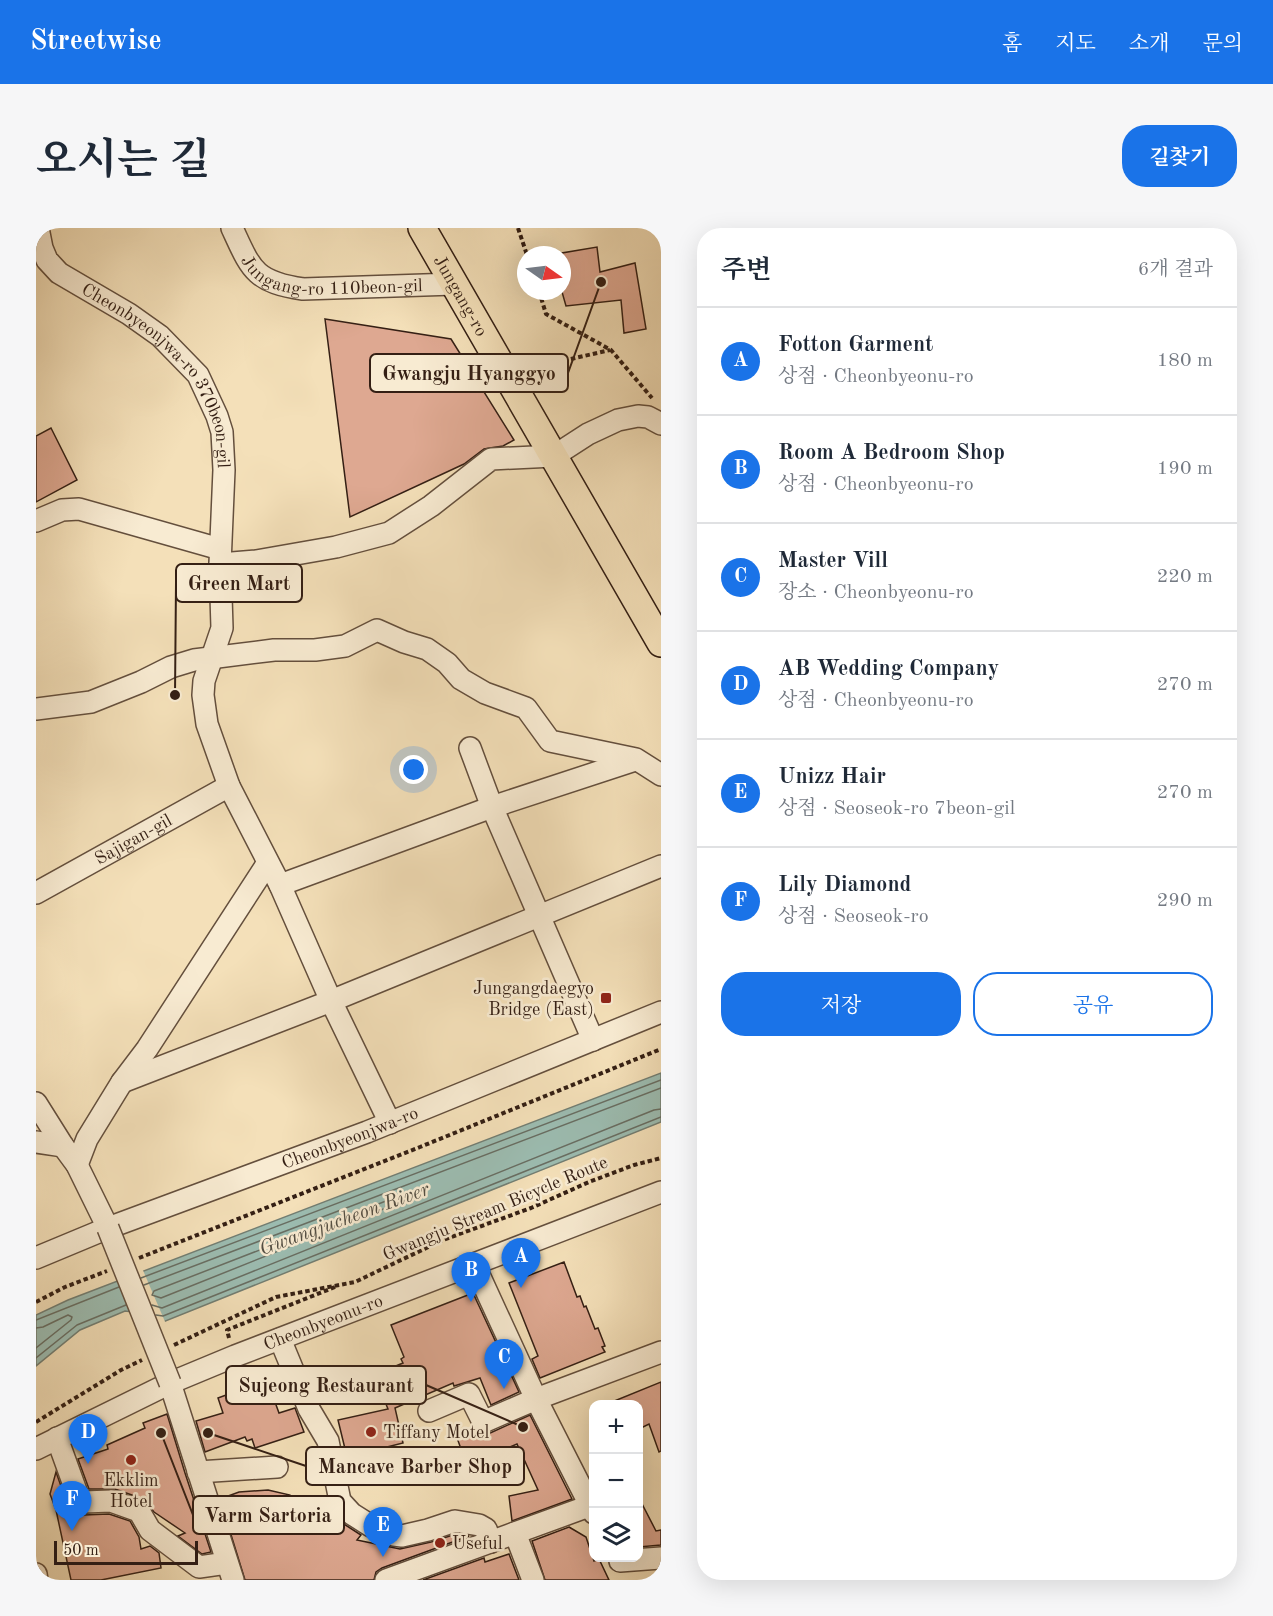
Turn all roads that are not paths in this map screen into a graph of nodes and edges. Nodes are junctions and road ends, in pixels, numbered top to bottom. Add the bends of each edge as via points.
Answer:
1 (38, 228) edge
2 (232, 228) edge
3 (422, 228) edge
4 (454, 284) junction
5 (659, 423) edge
6 (554, 456) junction
7 (36, 521) edge
8 (220, 556) junction
9 (661, 643) edge
10 (211, 656) junction
11 (36, 709) edge
12 (470, 748) dead end
13 (636, 759) junction
14 (661, 775) edge
15 (229, 786) junction
16 (492, 807) junction
17 (267, 864) junction
18 (661, 866) edge
19 (280, 885) junction
20 (36, 893) edge
21 (540, 915) junction
22 (331, 1001) junction
23 (661, 1012) edge
24 (593, 1040) junction
25 (122, 1082) junction
26 (36, 1103) edge
27 (390, 1123) junction
28 (36, 1142) edge
29 (63, 1146) junction
30 (77, 1165) junction
31 (661, 1192) edge
32 (108, 1228) junction
33 (36, 1258) edge
34 (474, 1264) junction
35 (280, 1340) junction
36 (655, 1359) edge
37 (170, 1383) junction
38 (536, 1399) junction
39 (429, 1411) dead end
40 (57, 1438) junction
41 (36, 1449) edge
42 (277, 1467) dead end
43 (198, 1472) junction
44 (591, 1508) edge
45 (589, 1510) edge
46 (515, 1533) junction
47 (490, 1542) junction
48 (661, 1558) edge
49 (622, 1566) edge
50 (230, 1571) edge
51 (36, 1574) edge
52 (38, 1580) edge
53 (386, 1580) edge
54 (532, 1580) edge

1 - 8 street, Cheonbyeonjwa-ro 370beon-gil via 47,260 59,273 160,336 198,375 222,432
2 - 4 street, Jungang-ro 110beon-gil via 249,265 263,279 287,287
3 - 4 main road, Jungang-ro
4 - 6 main road, Jungang-ro
5 - 6 street via 638,416 618,420
6 - 8 street via 491,459 389,533 256,561
6 - 9 main road, Jungang-ro
7 - 8 street via 62,510 79,509
8 - 10 street, Cheonbyeonjwa-ro 370beon-gil via 222,627
10 - 11 street via 171,668 91,702
10 - 13 street via 345,646 377,630 427,649 461,679 485,693 526,708 550,741
10 - 15 street, Cheonbyeonjwa-ro 370beon-gil via 203,695 212,742
12 - 16 street
13 - 14 street
13 - 16 street
15 - 17 street, Cheonbyeonjwa-ro 370beon-gil
15 - 20 street, Sajigan-gil
16 - 19 street
16 - 21 street
17 - 19 street, Cheonbyeonjwa-ro 370beon-gil
17 - 25 street
18 - 21 street
19 - 22 street, Cheonbyeonjwa-ro 370beon-gil
21 - 22 street
21 - 24 street
22 - 25 street
22 - 27 street, Cheonbyeonjwa-ro 370beon-gil
23 - 24 street, Cheonbyeonjwa-ro
24 - 27 street, Cheonbyeonjwa-ro
25 - 30 street via 87,1139
26 - 29 street
27 - 32 street, Cheonbyeonjwa-ro
28 - 29 street
29 - 30 street
30 - 32 street
31 - 34 street, Cheonbyeonu-ro
32 - 33 street, Cheonbyeonjwa-ro
32 - 37 street, bridge
34 - 35 street, Cheonbyeonu-ro
34 - 38 street
35 - 37 street, Cheonbyeonu-ro
35 - 47 street via 309,1409 328,1441 340,1500 352,1514 371,1526 402,1536 455,1521 479,1525 486,1529
36 - 38 street
37 - 40 street, Cheonbyeonu-ro
37 - 43 street
38 - 39 street via 483,1422 469,1394
38 - 44 street
40 - 41 street, Cheonbyeonu-ro
40 - 50 street via 79,1500 111,1500 139,1511 150,1530 199,1568
42 - 43 street
43 - 50 street
45 - 46 street
46 - 47 street
46 - 54 street
47 - 53 street
48 - 49 street
51 - 52 street

